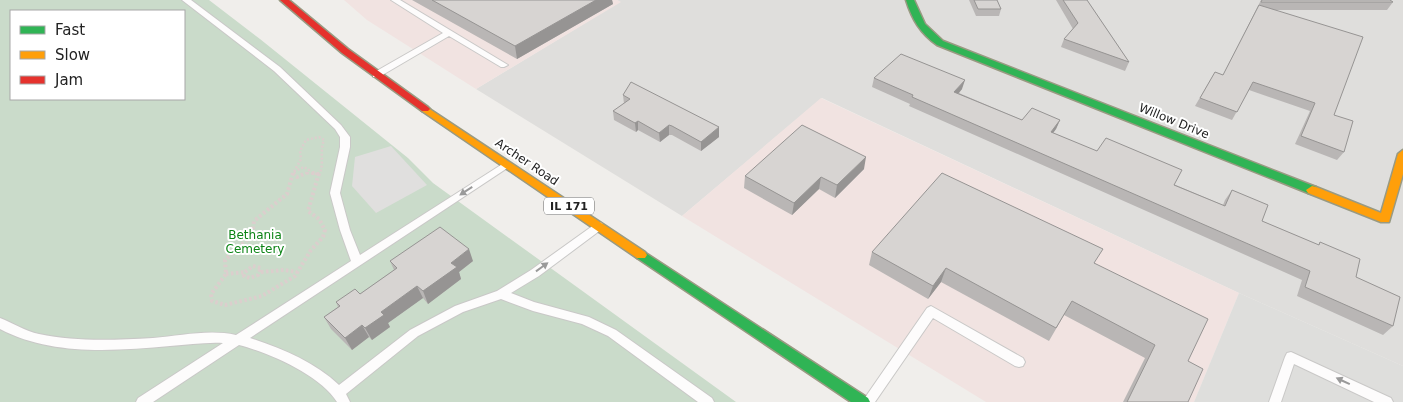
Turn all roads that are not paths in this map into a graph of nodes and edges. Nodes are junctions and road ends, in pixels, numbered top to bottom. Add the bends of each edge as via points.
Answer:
1 (186, 0) edge
2 (284, 0) edge
3 (395, 0) edge
4 (910, 0) edge
5 (449, 33) junction
6 (504, 65) dead end
7 (376, 75) junction
8 (1403, 154) edge
9 (507, 165) junction
10 (598, 226) junction
11 (357, 262) junction
12 (501, 294) junction
13 (0, 323) edge
14 (238, 340) junction
15 (1018, 362) dead end
16 (341, 397) edge
17 (142, 402) edge
18 (708, 402) edge
19 (863, 402) edge
20 (868, 402) edge
21 (1275, 402) edge
22 (1387, 402) edge

1 - 11 lane via 276,69 345,136 335,193 344,230
2 - 7 main road, Archer Road / IL 171
3 - 5 lane
4 - 8 main road, Willow Drive via 920,27 940,43 1385,219
5 - 6 lane
5 - 7 lane
7 - 9 main road, Archer Road / IL 171
9 - 10 main road, Archer Road / IL 171
9 -> 11 lane
12 -> 10 lane
10 - 19 main road, Archer Road / IL 171
11 - 14 lane
12 - 16 lane via 459,309 414,333
12 - 18 lane via 585,320 612,333
13 - 14 lane via 9,330 52,342
14 - 16 lane via 306,367
14 - 17 lane
15 - 20 lane via 932,311
22 -> 21 lane via 1291,357

